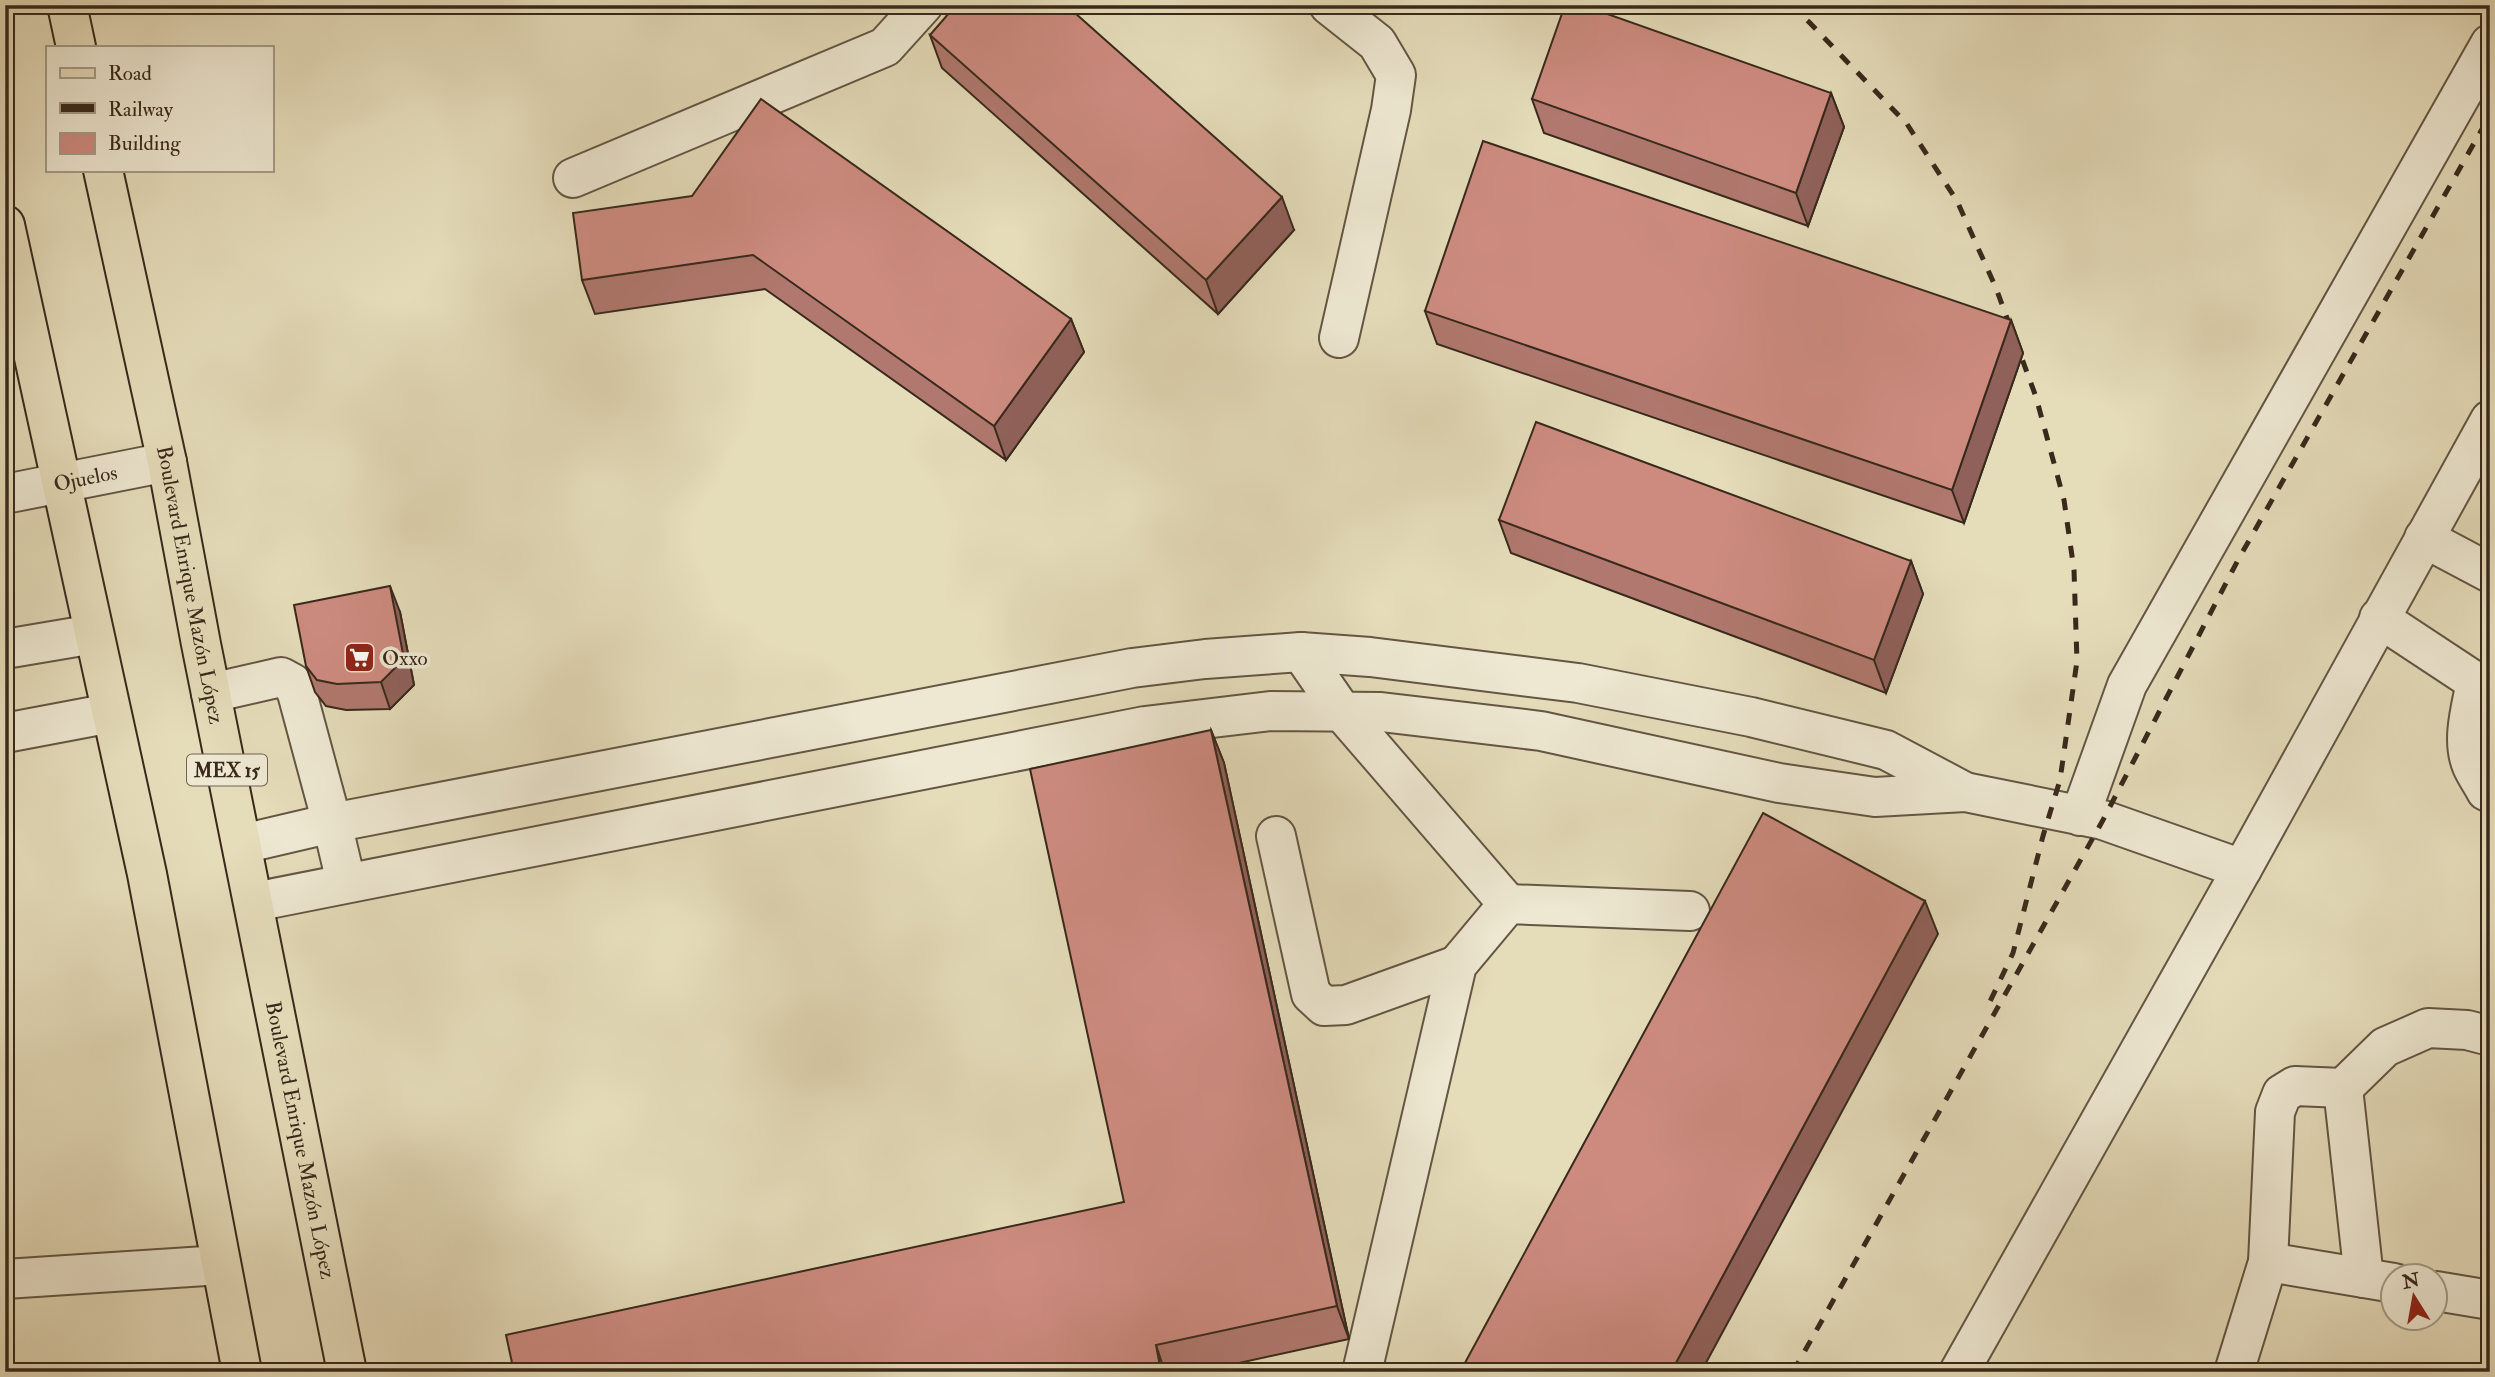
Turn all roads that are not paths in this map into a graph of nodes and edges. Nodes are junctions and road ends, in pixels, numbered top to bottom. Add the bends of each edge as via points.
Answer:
1 (67, 5) edge
2 (923, 5) edge
3 (1329, 5) edge
4 (2490, 44) edge
5 (76, 46) edge
6 (103, 172) edge
7 (573, 178) dead end
8 (5, 225) edge
9 (1339, 338) dead end
10 (2490, 420) edge
11 (167, 462) junction
12 (63, 483) junction
13 (5, 494) edge
14 (2424, 537) junction
15 (2490, 573) edge
16 (2379, 618) junction
17 (94, 634) junction
18 (5, 649) edge
19 (1301, 652) junction
20 (2483, 673) edge
21 (211, 692) junction
22 (111, 713) junction
23 (1343, 713) junction
24 (5, 733) edge
25 (1965, 792) junction
26 (2490, 793) edge
27 (2080, 816) junction
28 (332, 823) junction
29 (1276, 836) dead end
30 (243, 844) junction
31 (2242, 869) junction
32 (346, 882) junction
33 (254, 902) junction
34 (1508, 904) junction
35 (1690, 911) dead end
36 (1457, 965) junction
37 (2490, 1036) edge
38 (2343, 1088) junction
39 (2268, 1262) junction
40 (221, 1265) junction
41 (5, 1279) edge
42 (2379, 1281) edge
43 (2450, 1293) edge
44 (2490, 1300) edge
45 (242, 1372) edge
46 (347, 1372) edge
47 (1362, 1372) edge
48 (1959, 1372) edge
49 (2234, 1372) edge

1 - 5 main road
2 - 7 street via 885,47
3 - 9 street via 1377,43 1396,75
4 - 27 street via 2127,685
6 - 11 main road, Boulevard Enrique Mazón López / MEX 15
8 - 12 main road
10 - 14 street
11 - 12 street, Ojuelos
11 - 21 main road, Boulevard Enrique Mazón López / MEX 15
12 - 13 street, Ojuelos
12 - 17 main road
14 - 15 street
14 - 16 street
16 - 20 street
16 - 31 street
17 - 18 street
17 - 22 main road
19 - 23 street
19 - 25 street via 1578,683 1751,717 1886,750
19 - 28 street via 1132,668
20 - 26 street via 2468,723 2468,751
21 - 28 street via 281,677 292,683
21 - 30 main road, Boulevard Enrique Mazón López / MEX 15
22 - 24 street
22 - 40 main road via 147,874
23 - 25 street via 1381,712 1541,731 1779,783 1875,797
23 - 32 street via 1270,712 1145,726
23 - 34 street
25 - 27 street
27 - 31 street
28 - 30 street
28 - 32 street
29 - 36 street via 1311,994 1324,1006 1346,1005
30 - 33 main road, Boulevard Enrique Mazón López / MEX 15
31 - 48 street
32 - 33 street
33 - 46 main road, Boulevard Enrique Mazón López / MEX 15
34 - 35 street
34 - 36 street
36 - 47 street
37 - 38 street via 2428,1028 2385,1047
38 - 39 street via 2295,1086 2282,1094 2275,1112
38 - 42 street
39 - 42 street
39 - 49 street
40 - 41 street
40 - 45 main road
43 - 44 street

